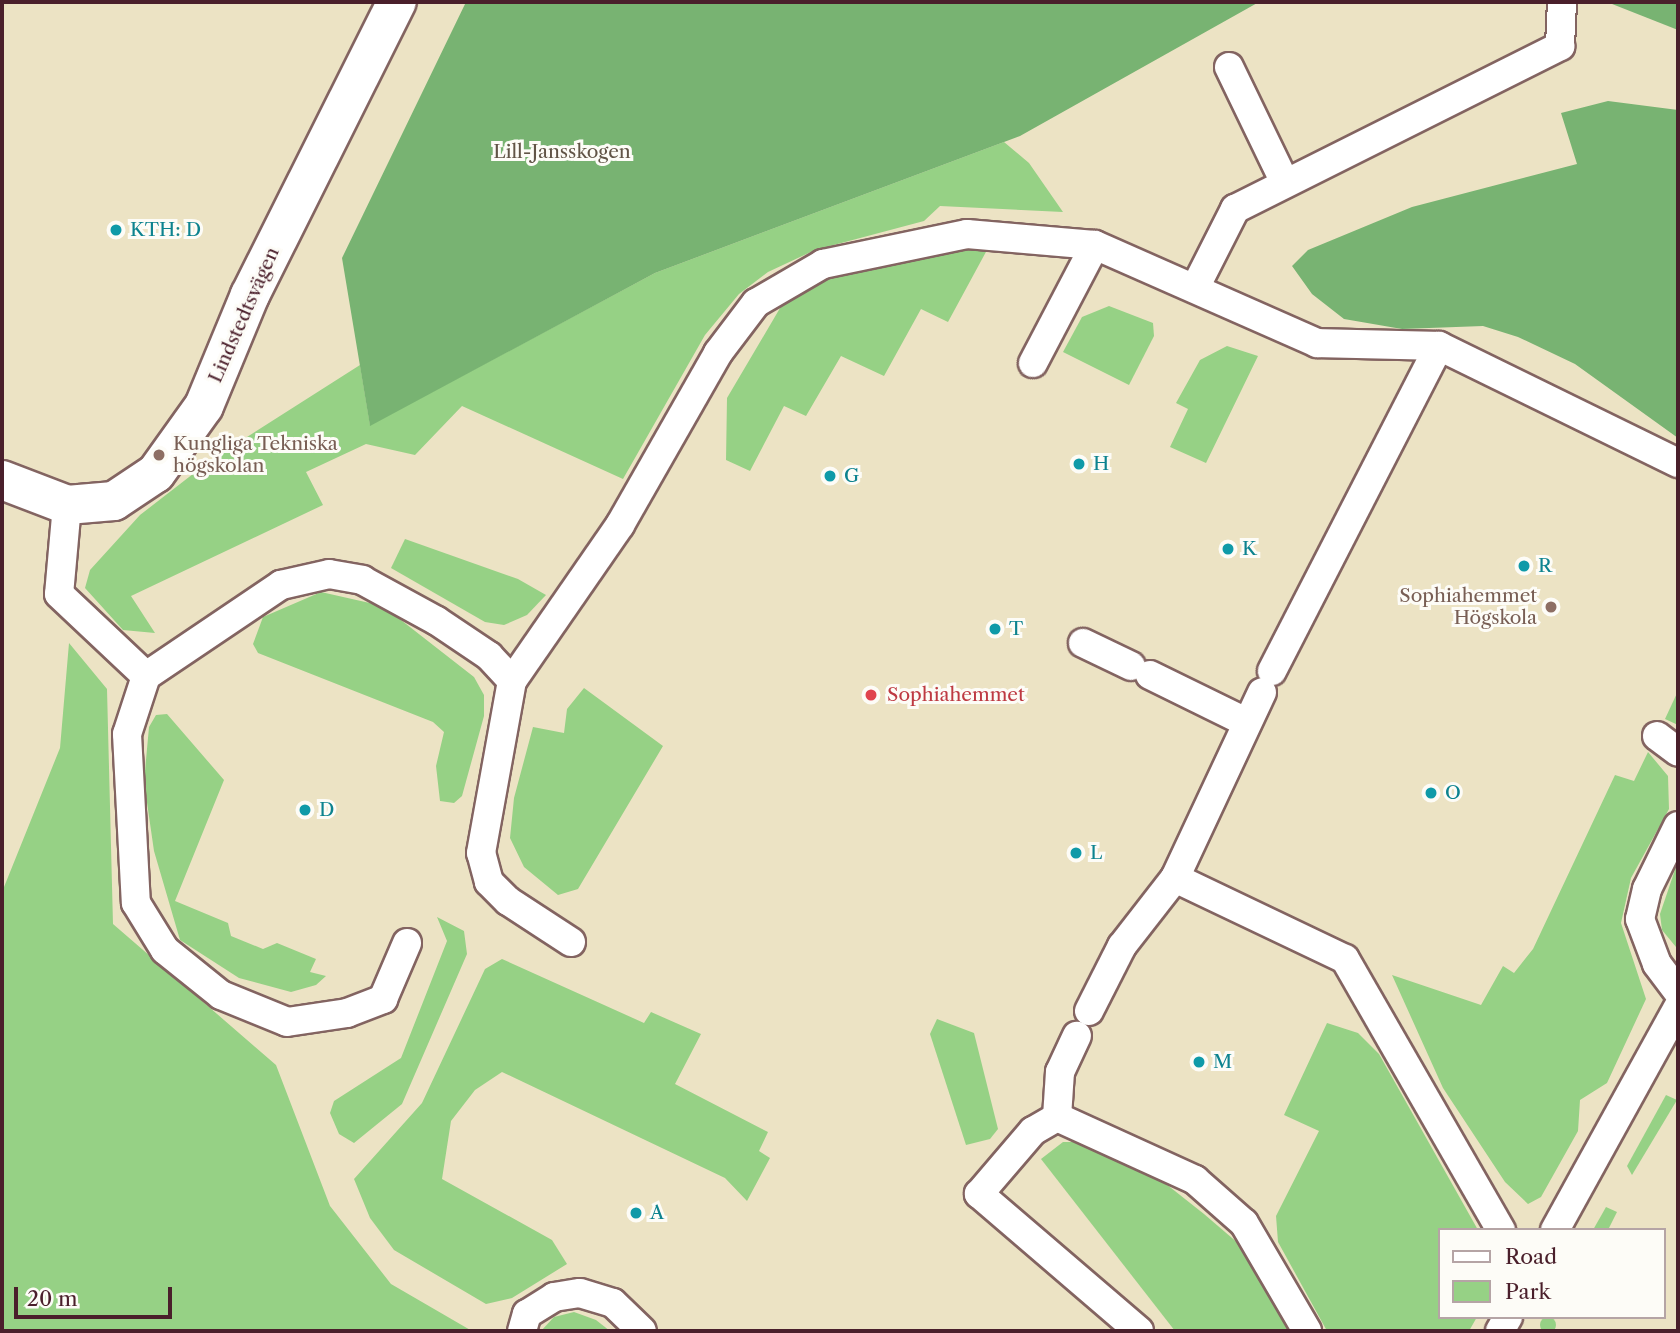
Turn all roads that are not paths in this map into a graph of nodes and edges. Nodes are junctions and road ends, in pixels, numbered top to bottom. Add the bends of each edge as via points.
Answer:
1 (397, 2) edge
2 (1562, 2) edge
3 (1228, 67) dead end
4 (1285, 183) junction
5 (1095, 245) junction
6 (1195, 288) junction
7 (1438, 346) junction
8 (1033, 363) dead end
9 (1678, 463) edge
10 (2, 480) edge
11 (67, 505) junction
12 (1083, 643) dead end
13 (146, 676) junction
14 (512, 681) junction
15 (1246, 722) junction
16 (1678, 826) edge
17 (1175, 878) junction
18 (571, 942) dead end
19 (407, 943) dead end
20 (1678, 992) edge
21 (1678, 1007) edge
22 (1089, 1011) dead end
23 (1077, 1036) dead end
24 (1057, 1118) junction
25 (1500, 1228) edge
26 (1556, 1228) edge
27 (522, 1331) edge
28 (642, 1331) edge
29 (1139, 1331) edge
30 (1307, 1331) edge

1 - 11 street, Lindstedtsvägen via 250,295 204,406 156,473 114,501
2 - 4 lane via 1560,46
3 - 4 lane
4 - 6 lane via 1235,209
5 - 6 lane
5 - 8 lane
5 - 14 lane via 967,234 894,245 823,264 756,303 718,353 620,525
6 - 7 lane via 1317,343
7 - 9 lane
7 - 15 lane
10 - 11 street, Lindstedtsvägen
11 - 13 lane via 59,594
12 - 15 lane
13 - 14 lane via 281,585 329,574 362,580 438,621 489,656
13 - 19 lane via 127,734 136,903 165,950 221,995 287,1022 347,1013 383,999
14 - 18 lane via 481,853 499,891
15 - 17 lane
16 - 20 lane via 1647,889 1640,919 1657,964
17 - 22 lane via 1122,946
17 - 25 lane via 1345,959
21 - 26 lane
23 - 24 lane via 1060,1072
24 - 29 lane via 1033,1131 979,1194
24 - 30 lane via 1195,1180 1244,1223
27 - 28 lane via 527,1314 554,1297 580,1293 613,1303

